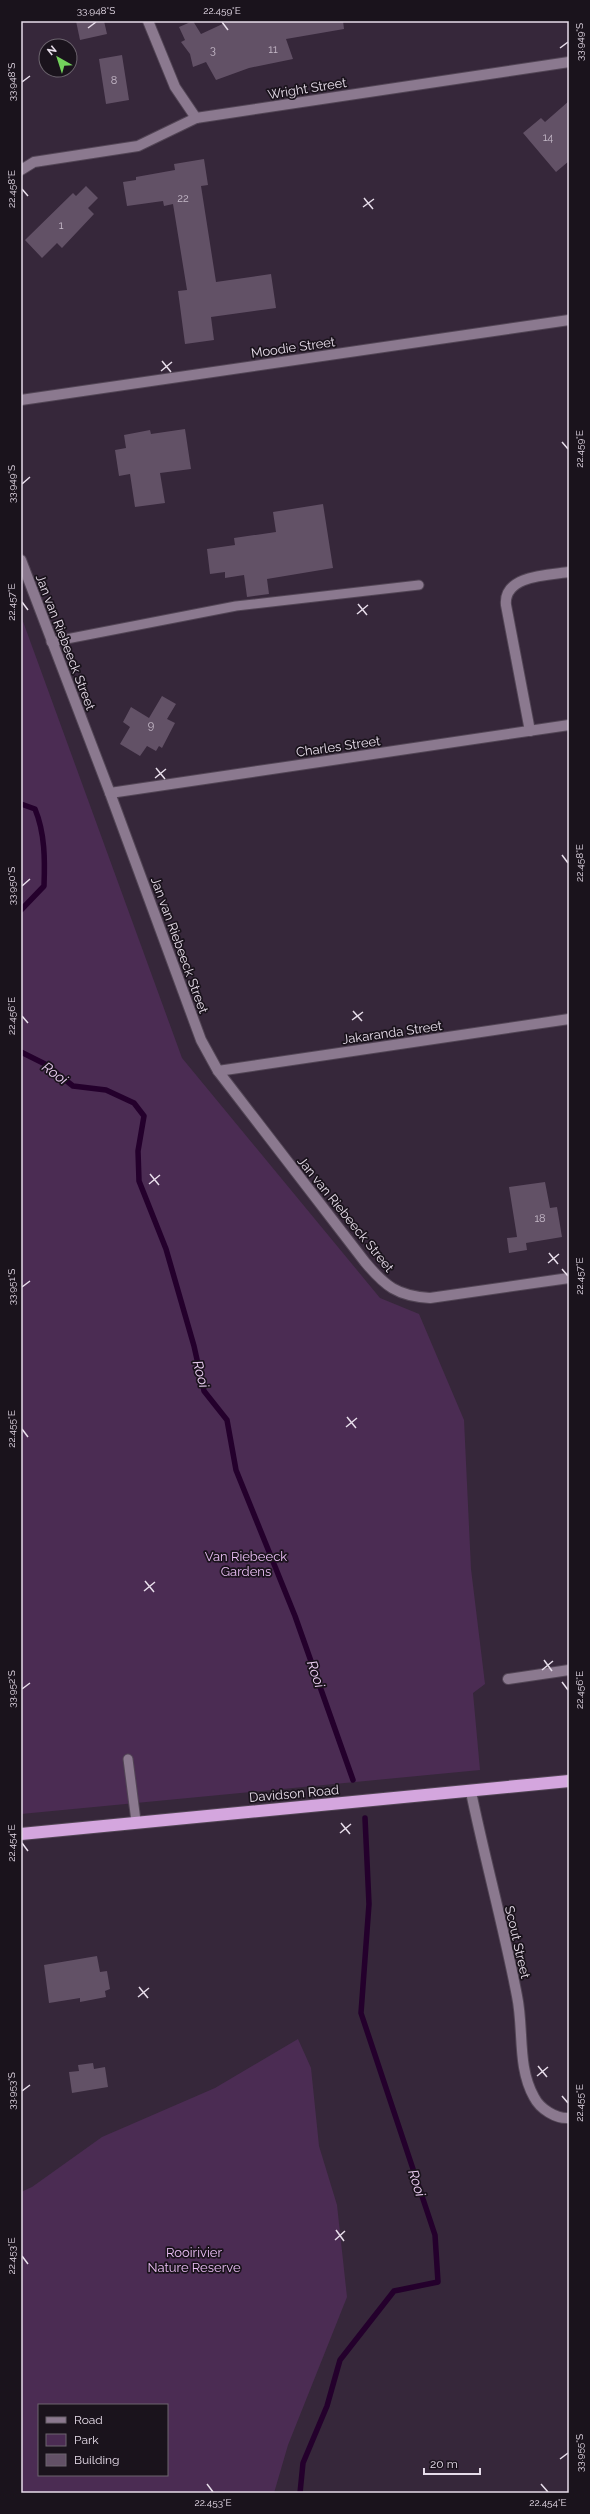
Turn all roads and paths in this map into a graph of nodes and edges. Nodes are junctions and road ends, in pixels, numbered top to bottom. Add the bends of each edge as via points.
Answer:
1 (148, 21) edge
2 (569, 62) edge
3 (196, 118) junction
4 (21, 170) edge
5 (569, 320) edge
6 (21, 400) edge
7 (21, 560) edge
8 (569, 572) edge
9 (419, 585) dead end
10 (52, 642) junction
11 (569, 725) edge
12 (530, 731) junction
13 (110, 793) junction
14 (569, 1019) edge
15 (218, 1071) junction
16 (569, 1278) edge
17 (569, 1670) edge
18 (508, 1679) dead end
19 (128, 1758) dead end
20 (569, 1781) edge
21 (470, 1792) junction
22 (136, 1821) junction
23 (21, 1834) edge
24 (569, 2118) edge

1 - 3 street via 175,87
2 - 3 street, Wright Street
3 - 4 street, Wright Street via 138,146 34,162
5 - 6 street, Moodie Street
7 - 10 street, Jan van Riebeeck Street
8 - 12 street via 526,580 512,587 507,594 506,605
9 - 10 lane via 236,606
10 - 13 street, Jan van Riebeeck Street
11 - 12 street, Charles Street
12 - 13 street, Charles Street
13 - 15 street, Jan van Riebeeck Street via 201,1040
14 - 15 street, Jakaranda Street
15 - 16 street, Jan van Riebeeck Street via 365,1262 396,1292 430,1298
17 - 18 street
19 - 22 lane
20 - 21 highway, Davidson Road
21 - 22 highway, Davidson Road
21 - 24 street, Scout Street via 518,1998 527,2082 535,2099 553,2115
22 - 23 highway, Davidson Road

